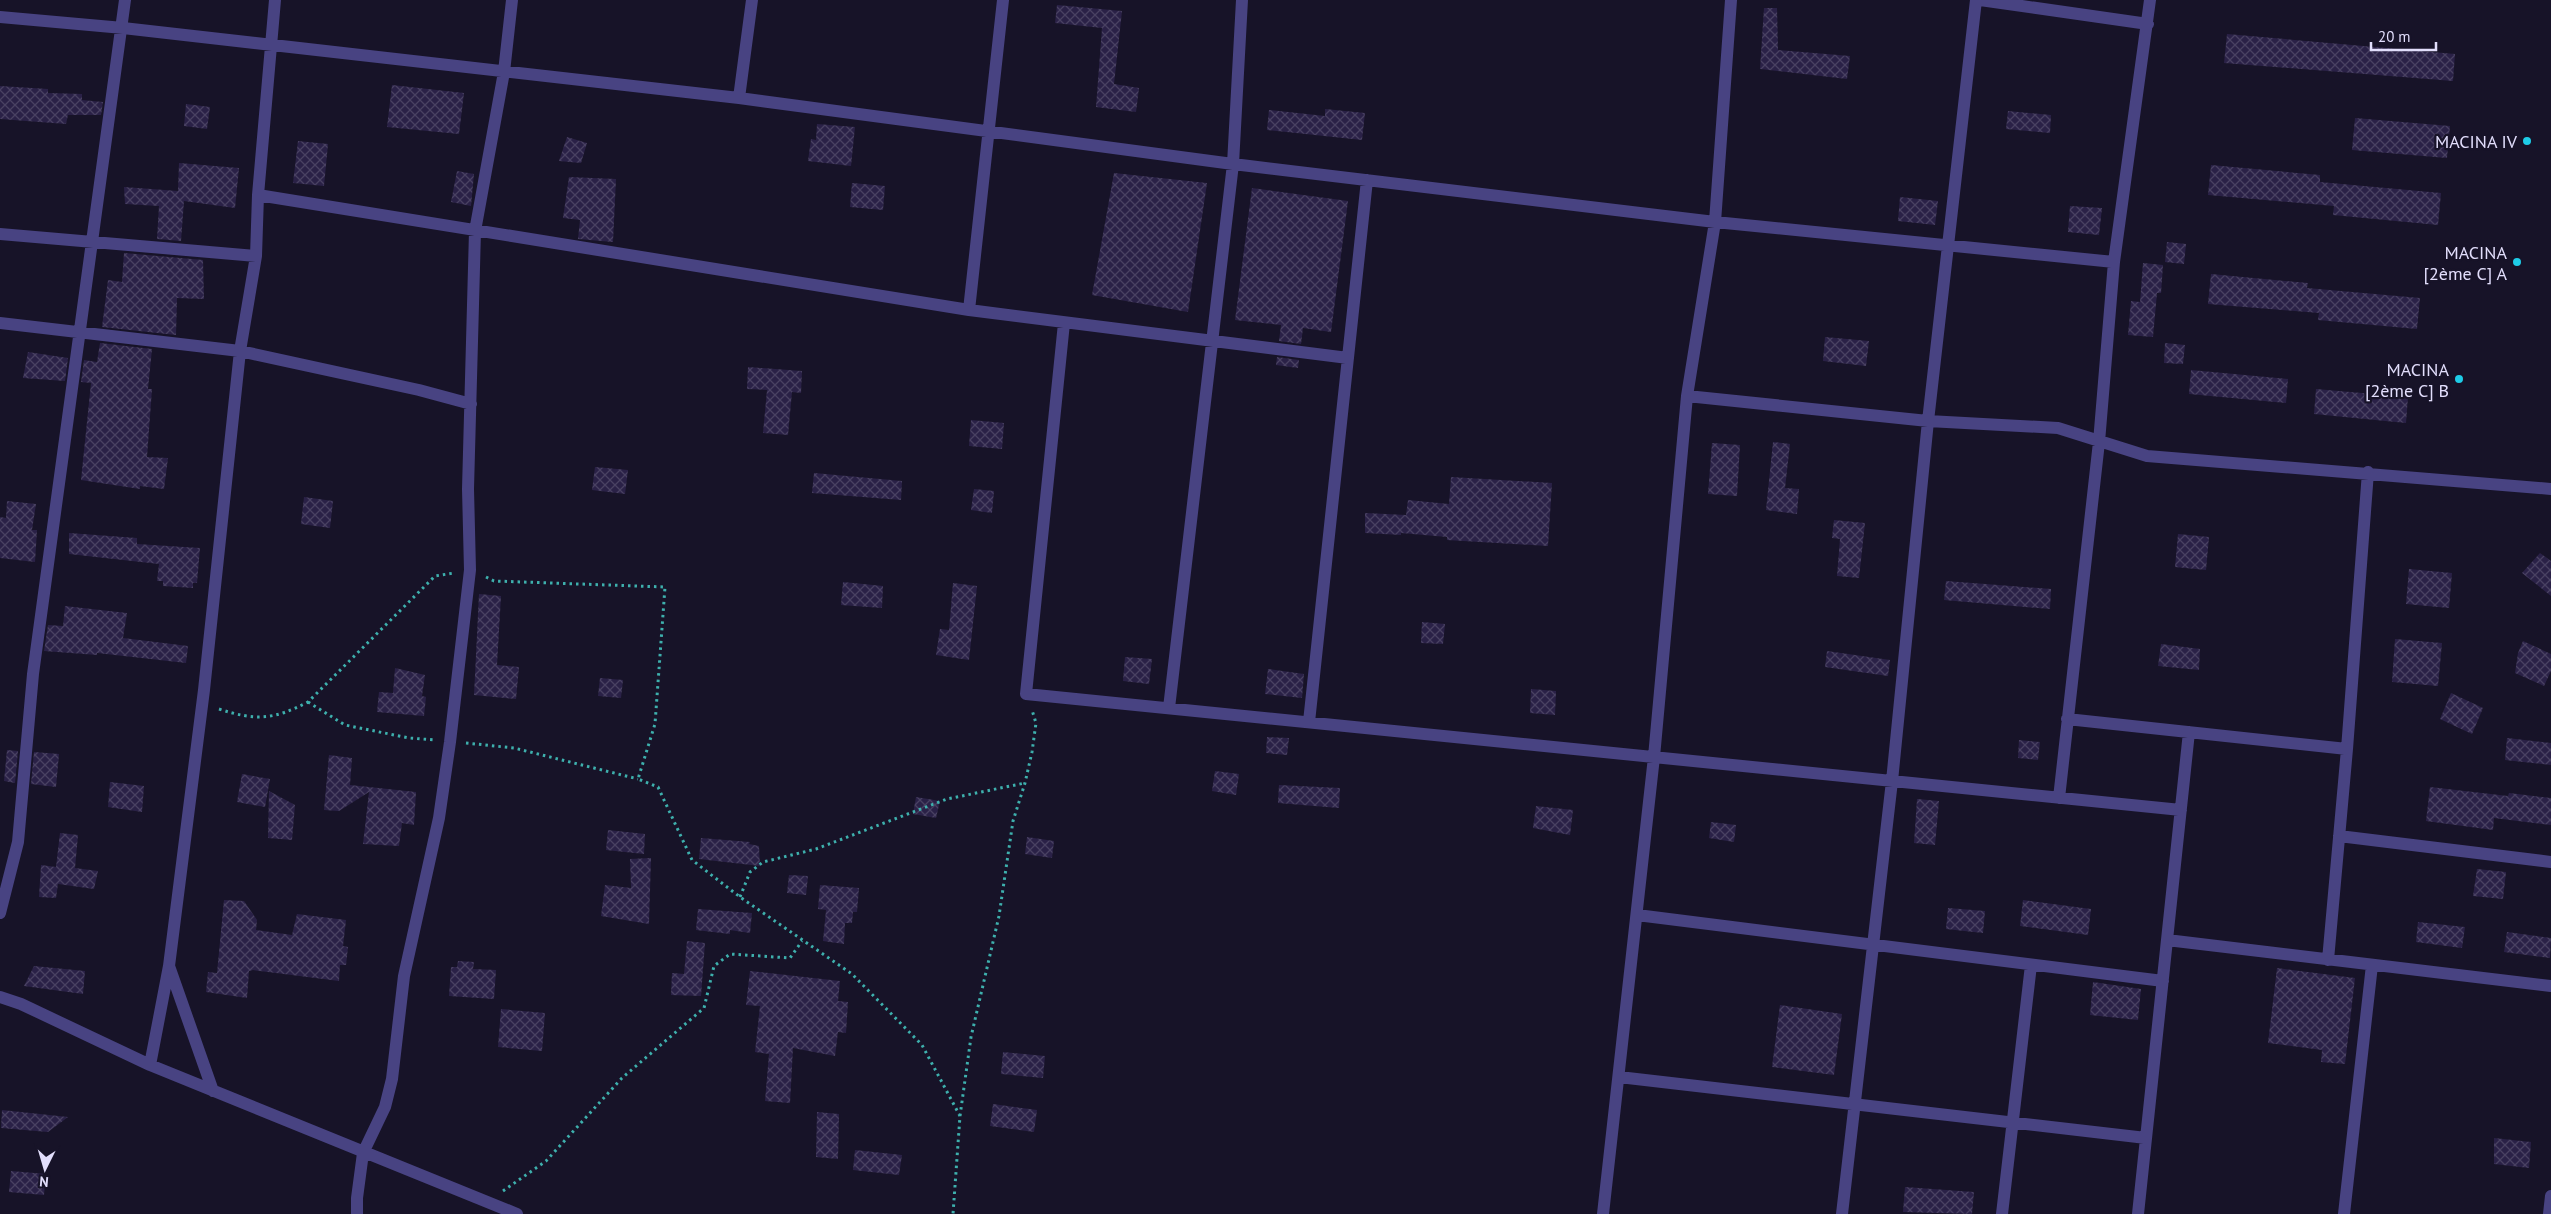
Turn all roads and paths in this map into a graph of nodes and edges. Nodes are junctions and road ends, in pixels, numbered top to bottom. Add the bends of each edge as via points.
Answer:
1 (126, 0) edge
2 (275, 0) edge
3 (512, 0) edge
4 (752, 0) edge
5 (1003, 0) edge
6 (1242, 0) edge
7 (1731, 0) edge
8 (1976, 0) edge
9 (1980, 0) edge
10 (2150, 0) edge
11 (0, 17) edge
12 (2148, 24) junction
13 (123, 28) junction
14 (270, 47) junction
15 (504, 72) junction
16 (739, 98) junction
17 (990, 132) junction
18 (1233, 164) junction
19 (1367, 180) junction
20 (258, 196) junction
21 (1715, 222) junction
22 (476, 231) junction
23 (0, 234) edge
24 (93, 244) junction
25 (1948, 246) junction
26 (256, 256) junction
27 (2114, 262) junction
28 (969, 310) junction
29 (0, 323) edge
30 (1064, 323) junction
31 (82, 331) junction
32 (1212, 341) junction
33 (240, 350) junction
34 (1348, 358) junction
35 (1686, 396) junction
36 (471, 404) junction
37 (1928, 421) junction
38 (2099, 442) junction
39 (2368, 472) junction
40 (2551, 489) edge
41 (470, 570) junction
42 (1026, 694) junction
43 (203, 702) junction
44 (308, 702) junction
45 (1170, 708) junction
46 (2067, 719) junction
47 (1308, 722) junction
48 (2189, 732) junction
49 (450, 742) junction
50 (2347, 749) junction
51 (1654, 757) junction
52 (638, 779) junction
53 (1892, 781) junction
54 (1025, 783) junction
55 (2059, 798) junction
56 (2181, 810) junction
57 (2339, 836) junction
58 (2551, 862) edge
59 (740, 897) junction
60 (0, 913) edge
61 (1636, 915) junction
62 (2167, 940) junction
63 (802, 941) junction
64 (1874, 945) junction
65 (2328, 960) junction
66 (2031, 965) junction
67 (2372, 965) junction
68 (169, 966) junction
69 (2163, 981) junction
70 (2551, 986) edge
71 (0, 997) edge
72 (150, 1065) junction
73 (1618, 1077) junction
74 (213, 1091) junction
75 (1855, 1104) junction
76 (960, 1116) junction
77 (2013, 1123) junction
78 (2146, 1138) junction
79 (363, 1153) junction
80 (2551, 1196) edge
81 (487, 1202) junction
82 (357, 1214) edge
83 (518, 1214) edge
84 (952, 1214) edge
85 (1604, 1214) edge
86 (1842, 1214) edge
87 (2002, 1214) edge
88 (2138, 1214) edge
89 (2344, 1214) edge
90 (2549, 1214) edge

1 - 13 street
2 - 14 street
3 - 15 street
4 - 16 street
5 - 17 street
6 - 18 street
7 - 21 street
8 - 25 street
9 - 12 street
10 - 12 street
11 - 13 street
12 - 27 street
13 - 14 street
13 - 24 street
14 - 15 street
14 - 20 street
15 - 16 street
15 - 22 street
16 - 17 street
17 - 18 street
17 - 28 street
18 - 19 street
18 - 32 street
19 - 21 street
19 - 34 street
20 - 22 street
20 - 26 street
21 - 25 street
21 - 35 street
22 - 28 street
22 - 36 street
23 - 24 street
24 - 26 street
24 - 31 street
25 - 27 street
25 - 37 street
26 - 33 street
27 - 38 street
28 - 30 street
29 - 31 street
30 - 32 street
30 - 42 street
31 - 33 street
31 - 60 street via 33,674 18,842
32 - 34 street
32 - 45 street
33 - 36 street
33 - 43 street
34 - 47 street
35 - 37 street
35 - 51 street
36 - 41 street
37 - 38 street via 2058,428
37 - 53 street
38 - 39 street via 2147,456
38 - 46 street
39 - 40 street
39 - 50 street
41 - 44 path via 435,576
41 - 49 street
41 - 52 path via 494,581 665,587 655,724
42 - 45 street
42 - 54 path via 1036,723
43 - 44 path via 250,718 283,714
43 - 68 street
44 - 49 path via 345,725 409,738
45 - 47 street
46 - 48 street
46 - 55 street
47 - 51 street
48 - 50 street
48 - 56 street
49 - 52 path via 514,748
49 - 79 street via 439,818 404,976 392,1079 385,1107
50 - 57 street
51 - 53 street
51 - 61 street
52 - 59 path via 658,787 692,860
53 - 55 street
53 - 64 street
54 - 59 path via 947,799 816,849 763,862 750,872
54 - 76 path via 1012,822 999,916 971,1037
55 - 56 street
56 - 62 street
57 - 58 street
57 - 65 street
59 - 63 path
61 - 64 street
61 - 73 street
62 - 65 street
62 - 69 street
63 - 76 path via 852,974 922,1045
63 - 81 path via 790,958 730,954 714,966 704,1008 622,1078 546,1161
64 - 66 street
64 - 75 street
65 - 67 street
66 - 69 street
66 - 77 street
67 - 70 street
67 - 89 street
68 - 72 street
68 - 74 street
69 - 78 street
71 - 72 street
72 - 74 street
73 - 75 street
73 - 85 street
74 - 79 street
75 - 77 street
75 - 86 street
76 - 84 path
77 - 78 street
77 - 87 street
78 - 88 street
79 - 81 street
79 - 82 street
80 - 90 street
81 - 83 street

